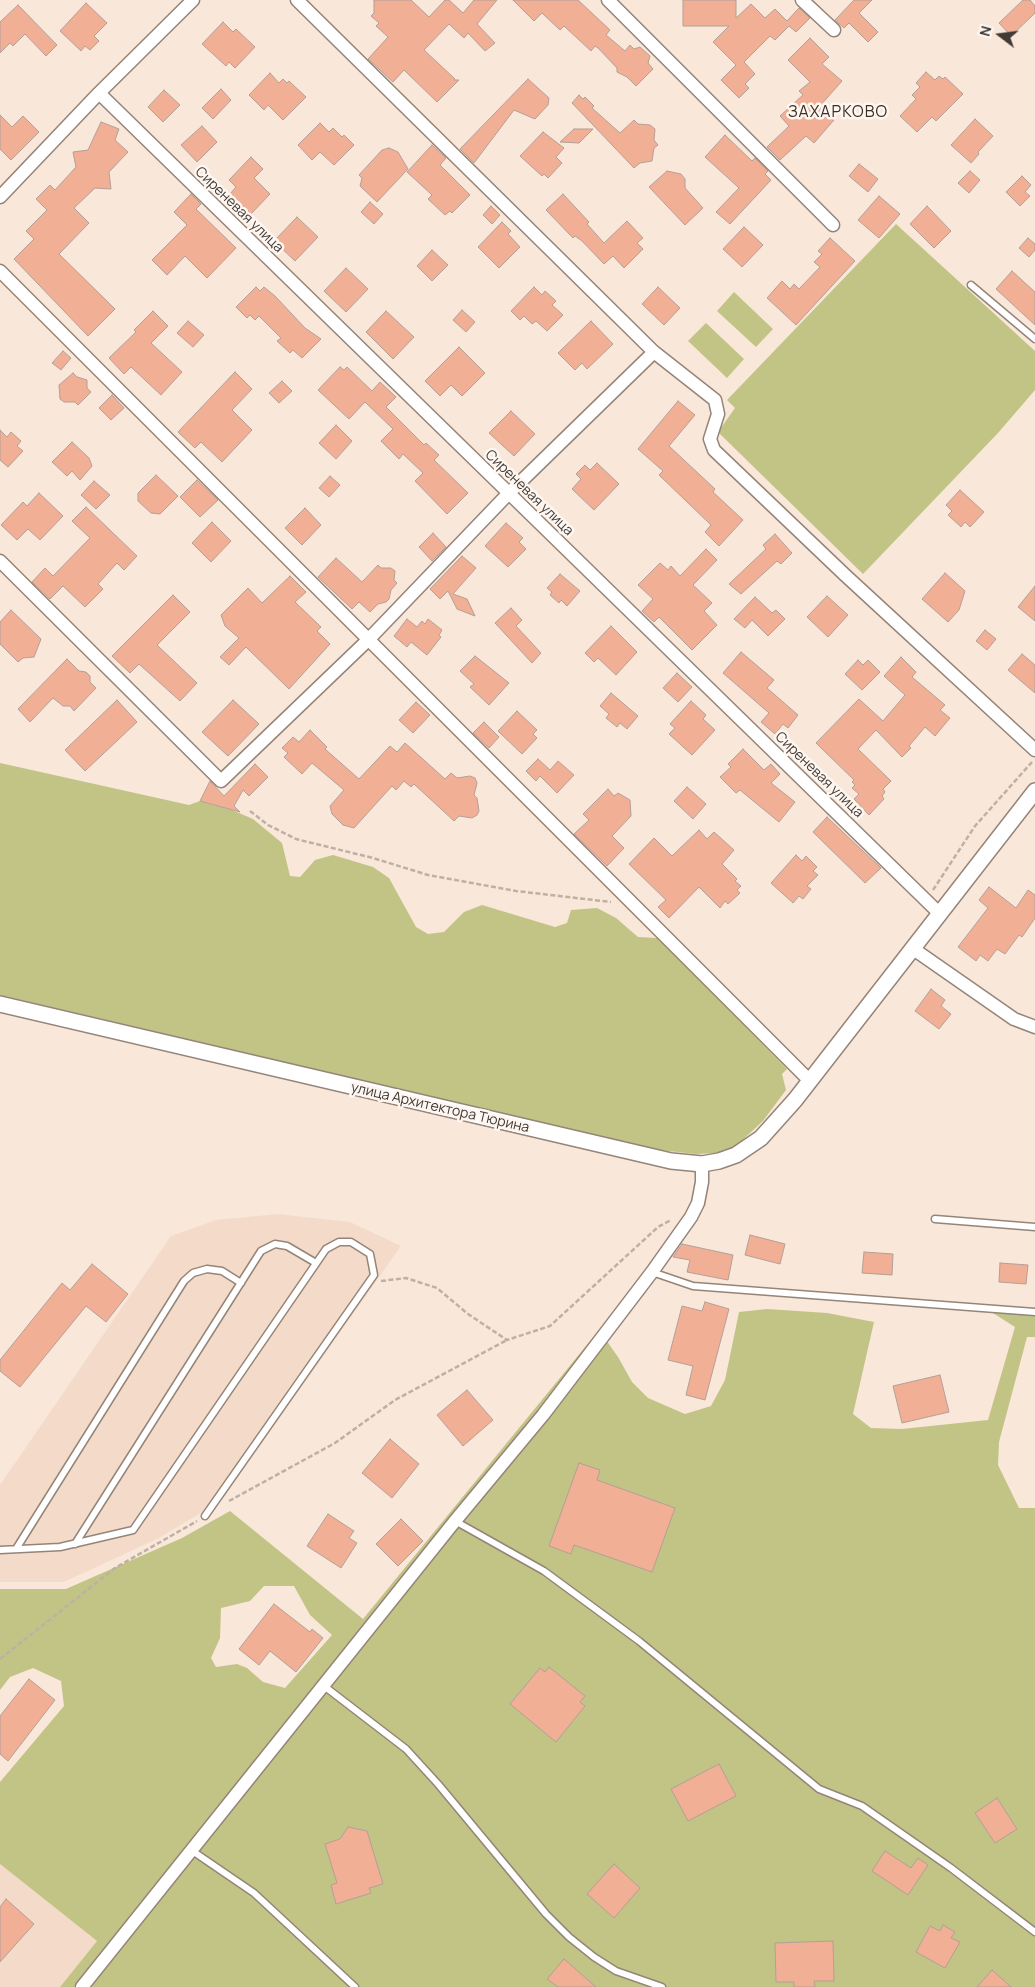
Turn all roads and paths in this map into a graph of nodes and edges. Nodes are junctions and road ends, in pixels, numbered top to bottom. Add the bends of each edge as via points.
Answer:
1 (193, 0) edge
2 (297, 0) edge
3 (608, 0) edge
4 (802, 0) edge
5 (834, 30) dead end
6 (99, 94) junction
7 (0, 197) edge
8 (833, 225) dead end
9 (0, 271) edge
10 (971, 285) dead end
11 (1035, 339) edge
12 (654, 352) junction
13 (508, 494) junction
14 (0, 561) edge
15 (368, 640) junction
16 (1035, 750) edge
17 (1035, 760) edge
18 (1035, 791) edge
19 (250, 811) dead end
20 (926, 900) junction
21 (632, 904) junction
22 (939, 913) junction
23 (912, 948) junction
24 (0, 1004) edge
25 (1035, 1027) edge
26 (810, 1081) junction
27 (702, 1164) junction
28 (674, 1218) dead end
29 (935, 1219) dead end
30 (1035, 1227) edge
31 (316, 1263) junction
32 (652, 1272) junction
33 (374, 1275) junction
34 (241, 1283) junction
35 (1035, 1312) edge
36 (507, 1340) junction
37 (228, 1501) dead end
38 (204, 1516) joint
39 (455, 1522) junction
40 (75, 1544) junction
41 (16, 1549) junction
42 (0, 1550) edge
43 (0, 1659) edge
44 (324, 1686) junction
45 (191, 1850) junction
46 (1035, 1932) edge
47 (82, 1987) edge
48 (355, 1987) edge
49 (662, 1987) edge

1 - 6 street
2 - 12 street
3 - 8 street
4 - 5 street
6 - 7 street
6 - 13 street, Сиреневая улица
9 - 15 street
10 - 11 lane
12 - 13 street
12 - 16 street via 714,400 718,414 710,439 714,450
13 - 15 street
13 - 20 street, Сиреневая улица
14 - 15 street via 220,782
15 - 21 street
17 - 20 path via 975,826
18 - 22 street, улица Архитектора Тюрина
19 - 21 path via 268,825 296,839 428,875 516,891
20 - 22 street, Сиреневая улица
21 - 26 street
22 - 23 street, улица Архитектора Тюрина
23 - 25 street via 1014,1019
23 - 26 street, улица Архитектора Тюрина
24 - 27 street, улица Архитектора Тюрина via 548,1134 671,1161
26 - 27 street, улица Архитектора Тюрина via 761,1138 748,1148 719,1161
27 - 32 street via 698,1203
28 - 36 path via 658,1227 550,1326
29 - 30 lane
31 - 33 lane via 326,1249 339,1242 351,1242 370,1254
31 - 34 lane via 287,1246 275,1244 261,1251
31 - 40 lane via 133,1530
32 - 35 lane via 693,1286
32 - 39 street via 543,1415
33 - 36 path via 383,1283 406,1278 436,1288
33 - 38 lane
34 - 40 lane
34 - 41 lane via 222,1271 207,1269 193,1273 184,1281
36 - 37 path via 395,1400 335,1443
38 - 43 path via 115,1568
39 - 44 street
39 - 46 lane via 544,1571 639,1640 819,1789 862,1806
40 - 41 lane
41 - 42 lane
44 - 45 street
44 - 49 lane via 406,1750 569,1937 616,1970
45 - 47 street
45 - 48 lane via 254,1893

